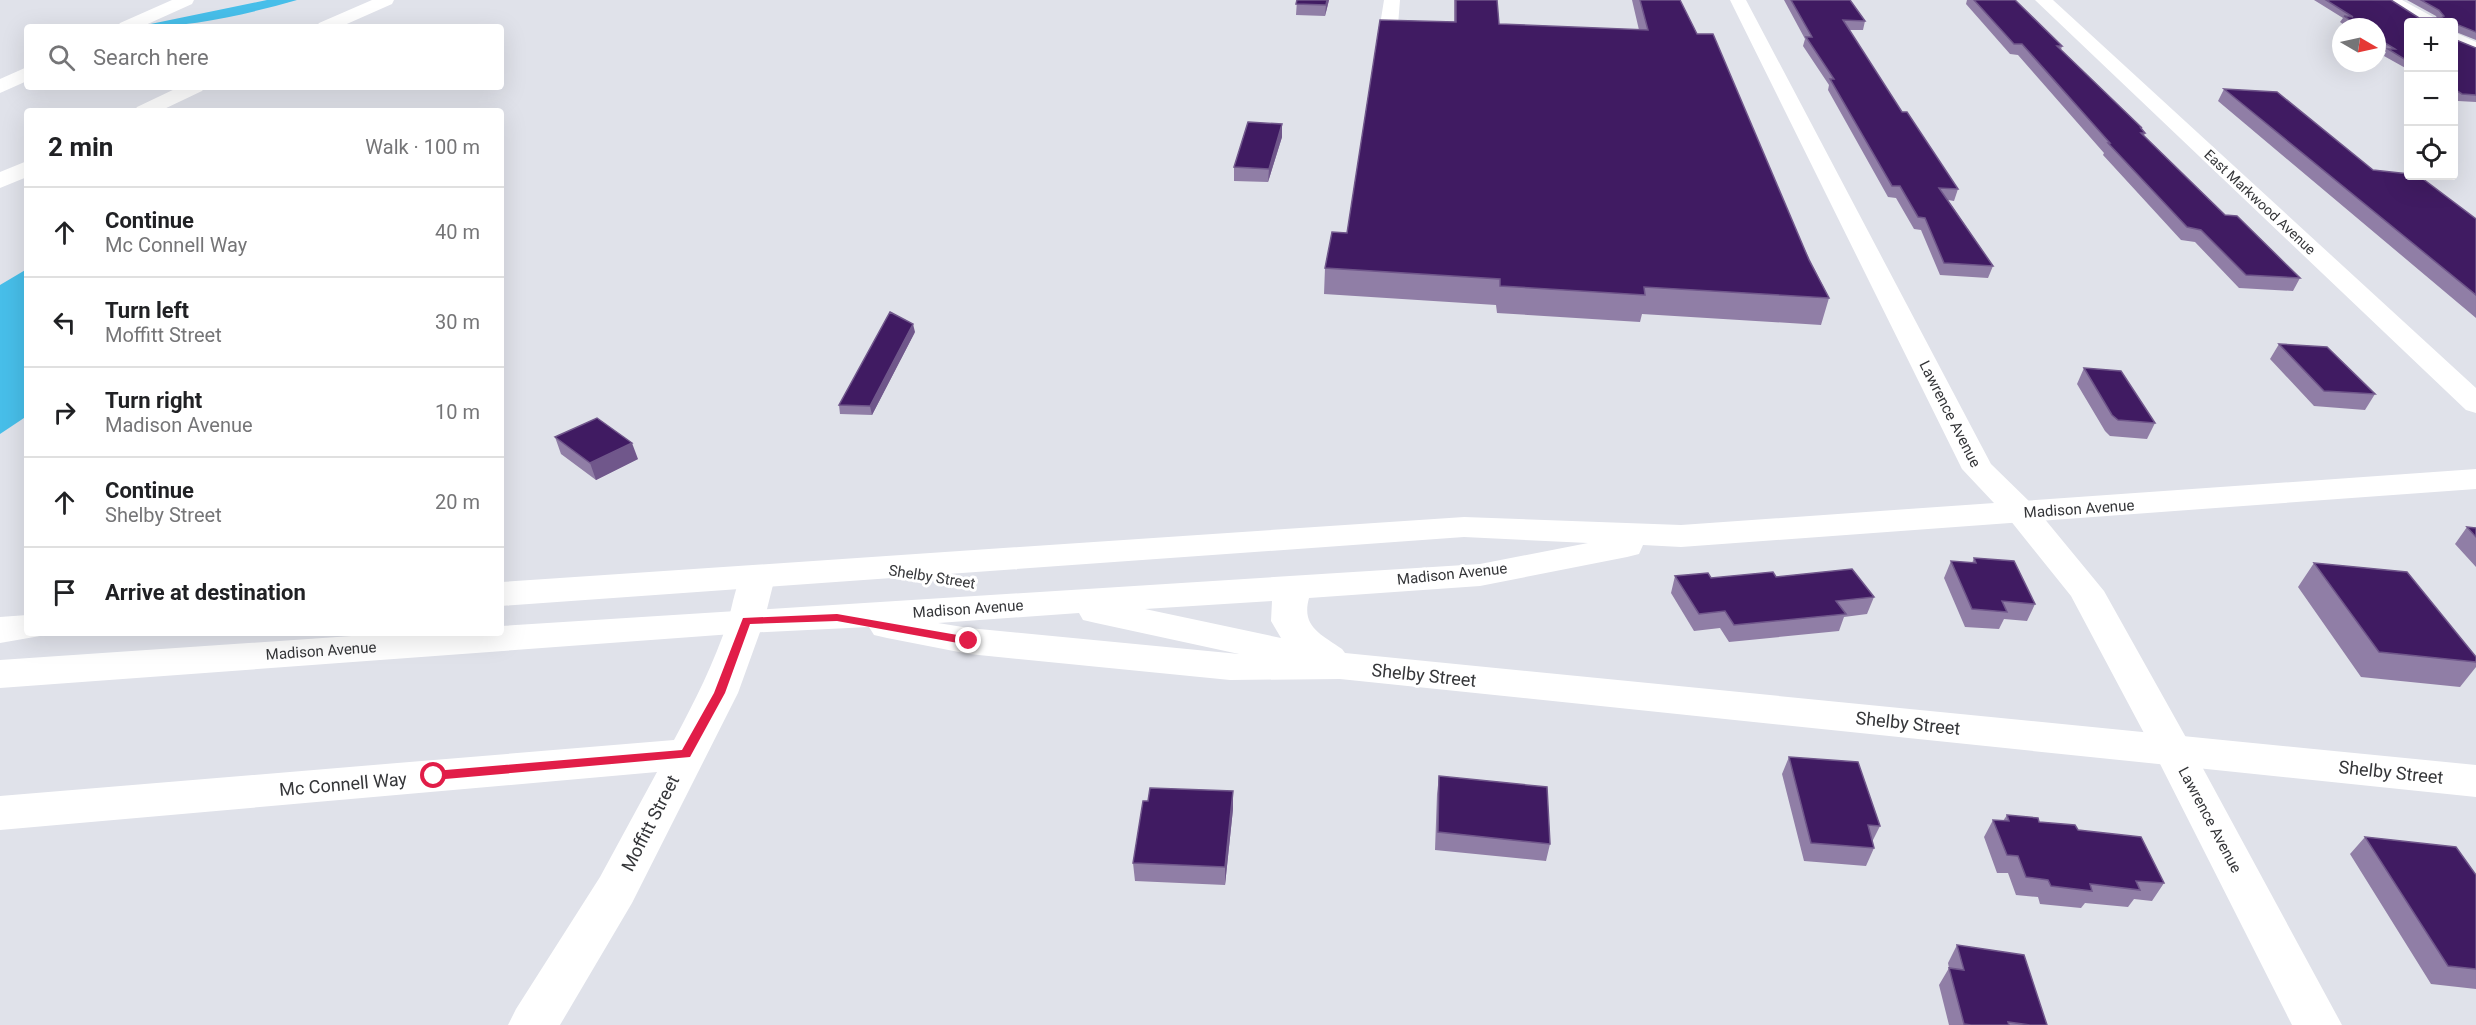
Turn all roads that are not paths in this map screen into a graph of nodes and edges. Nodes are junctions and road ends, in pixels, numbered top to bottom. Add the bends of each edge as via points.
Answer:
1 (186, 0) edge
2 (386, 0) edge
3 (1392, 0) edge
4 (1738, 0) edge
5 (2043, 0) edge
6 (2390, 0) edge
7 (2421, 18) edge
8 (133, 24) edge
9 (332, 24) edge
10 (1389, 25) edge
11 (2458, 39) edge
12 (2476, 50) edge
13 (24, 75) edge
14 (0, 87) edge
15 (189, 90) edge
16 (150, 108) edge
17 (24, 169) edge
18 (0, 181) edge
19 (2476, 404) edge
20 (2476, 479) edge
21 (2022, 513) junction
22 (1681, 536) junction
23 (874, 568) junction
24 (757, 577) junction
25 (1295, 587) junction
26 (504, 594) edge
27 (1053, 603) junction
28 (837, 618) junction
29 (746, 621) junction
30 (24, 627) edge
31 (0, 630) edge
32 (1340, 666) junction
33 (0, 674) edge
34 (2173, 750) junction
35 (686, 754) junction
36 (2476, 781) edge
37 (0, 813) edge
38 (533, 1025) edge
39 (2317, 1025) edge

1 - 8 main road
2 - 9 main road
3 - 10 main road
4 - 21 main road, Lawrence Avenue via 1978,470
5 - 19 main road, East Markwood Avenue
6 - 7 main road
11 - 12 main road
13 - 14 main road
15 - 16 main road
17 - 18 main road
20 - 21 main road, Madison Avenue
21 - 22 main road, Madison Avenue
21 - 34 main road, Lawrence Avenue via 2086,591
22 - 23 main road, Madison Avenue via 1464,527
22 - 25 main road, Madison Avenue via 1480,575
23 - 24 main road, Madison Avenue
23 - 27 main road, Shelby Street via 940,575
24 - 26 main road, Madison Avenue
24 - 29 main road, Moffitt Street
25 - 27 main road, Madison Avenue
25 - 32 main road via 1287,609 1288,622 1296,634
27 - 28 main road, Madison Avenue
27 - 32 main road, Shelby Street via 1236,640
28 - 29 main road, Madison Avenue
28 - 32 main road, Shelby Street via 969,641 1230,667
29 - 33 main road, Madison Avenue
29 - 35 main road, Moffitt Street via 719,693
30 - 31 main road
32 - 34 main road, Shelby Street
34 - 36 main road, Shelby Street
34 - 39 main road, Lawrence Avenue
35 - 37 main road, Mc Connell Way
35 - 38 main road, Moffitt Street via 616,890

